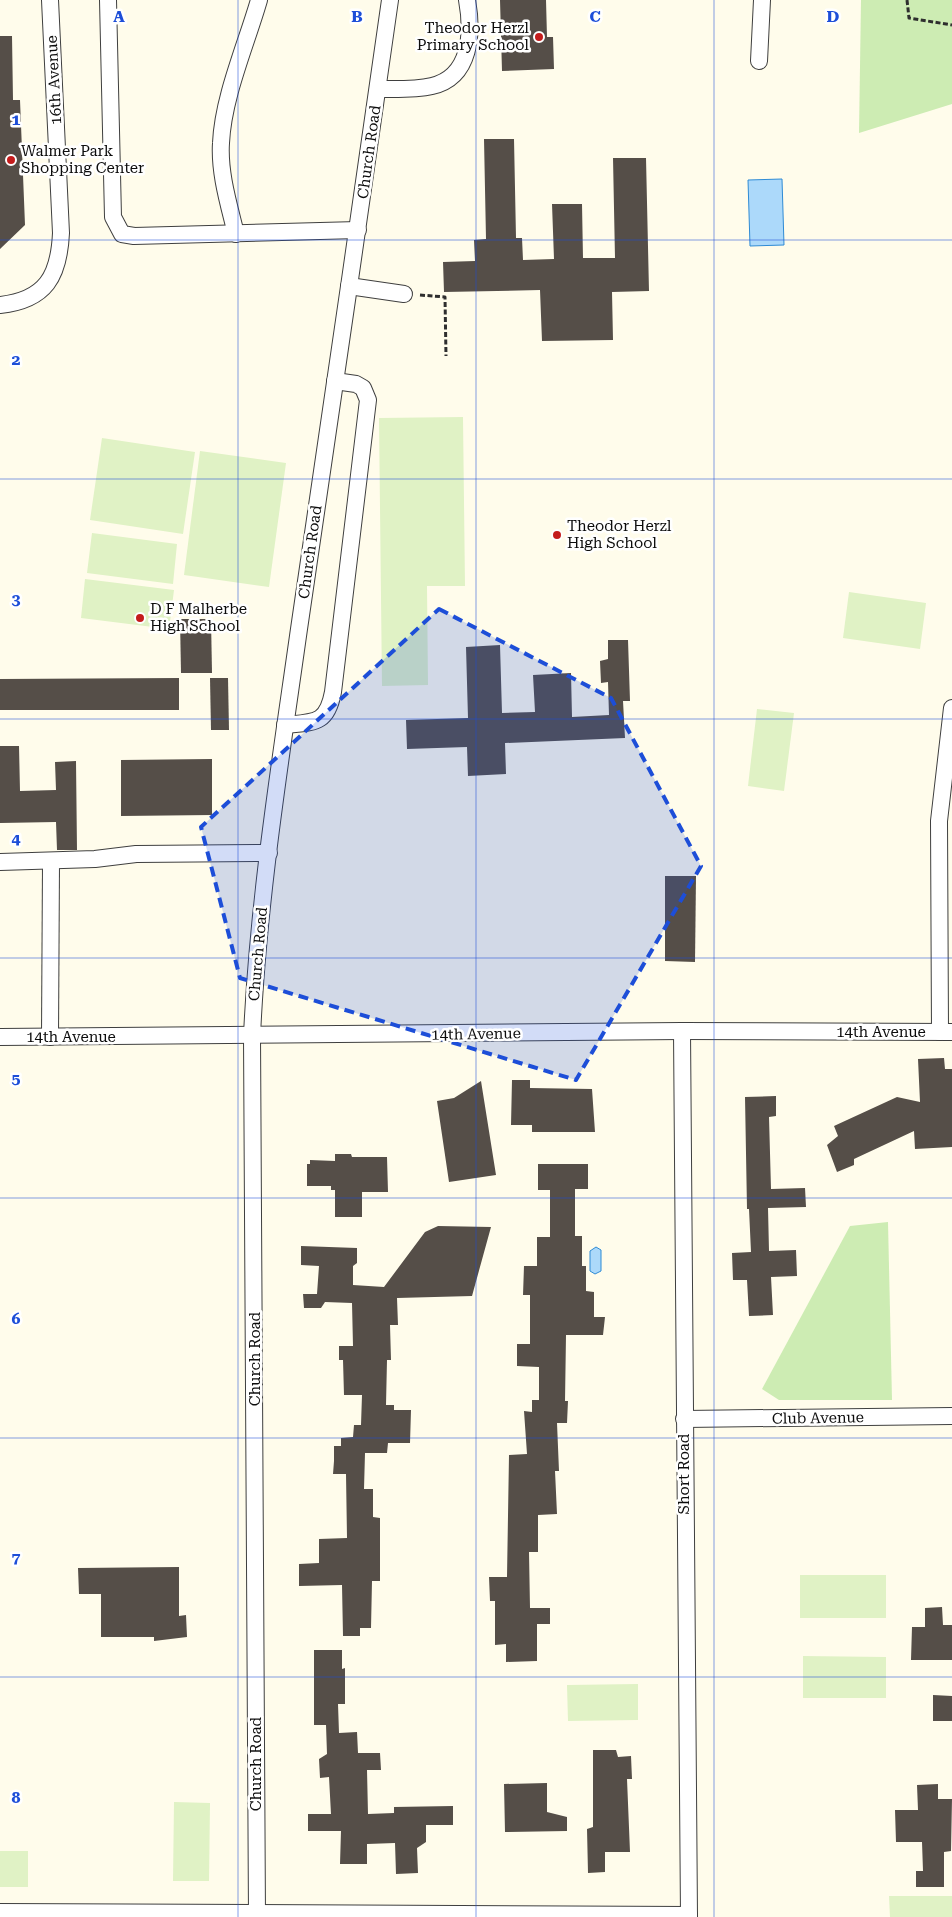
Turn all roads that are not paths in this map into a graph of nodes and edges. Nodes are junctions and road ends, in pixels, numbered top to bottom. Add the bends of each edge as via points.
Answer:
1 (50, 0) edge
2 (108, 0) edge
3 (260, 0) edge
4 (390, 0) edge
5 (466, 0) edge
6 (762, 0) edge
7 (758, 61) dead end
8 (378, 89) junction
9 (358, 230) junction
10 (236, 234) junction
11 (349, 286) junction
12 (404, 294) road end
13 (0, 305) edge
14 (335, 380) junction
15 (952, 708) edge
16 (285, 725) junction
17 (269, 854) junction
18 (0, 862) edge
19 (51, 862) junction
20 (682, 1031) junction
21 (946, 1032) edge
22 (252, 1036) junction
23 (0, 1037) edge
24 (50, 1037) junction
25 (952, 1416) edge
26 (684, 1419) junction
27 (0, 1912) edge
28 (256, 1914) edge
29 (689, 1916) edge

1 - 13 street, 16th Avenue via 60,253 51,279 36,295
2 - 10 street via 113,217 118,230 128,236
3 - 10 street via 226,110 220,145
4 - 8 street, Church Road
5 - 8 street via 468,48 456,74 433,86
6 - 7 street
8 - 9 street, Church Road
9 - 10 street
9 - 11 street, Church Road
11 - 12 street
11 - 14 street, Church Road
14 - 16 street, Church Road
14 - 16 street via 363,388 368,400 330,705 319,719
15 - 21 street via 939,821
16 - 17 street, Church Road
17 - 19 street via 136,854
17 - 22 street, Church Road via 264,879
18 - 19 street
19 - 24 street
20 - 21 street, 14th Avenue
20 - 22 street, 14th Avenue
20 - 26 street, Short Road
22 - 24 street, 14th Avenue
22 - 28 street, Church Road
23 - 24 street, 14th Avenue
25 - 26 street, Club Avenue
26 - 29 street, Short Road
27 - 28 street
28 - 29 street

